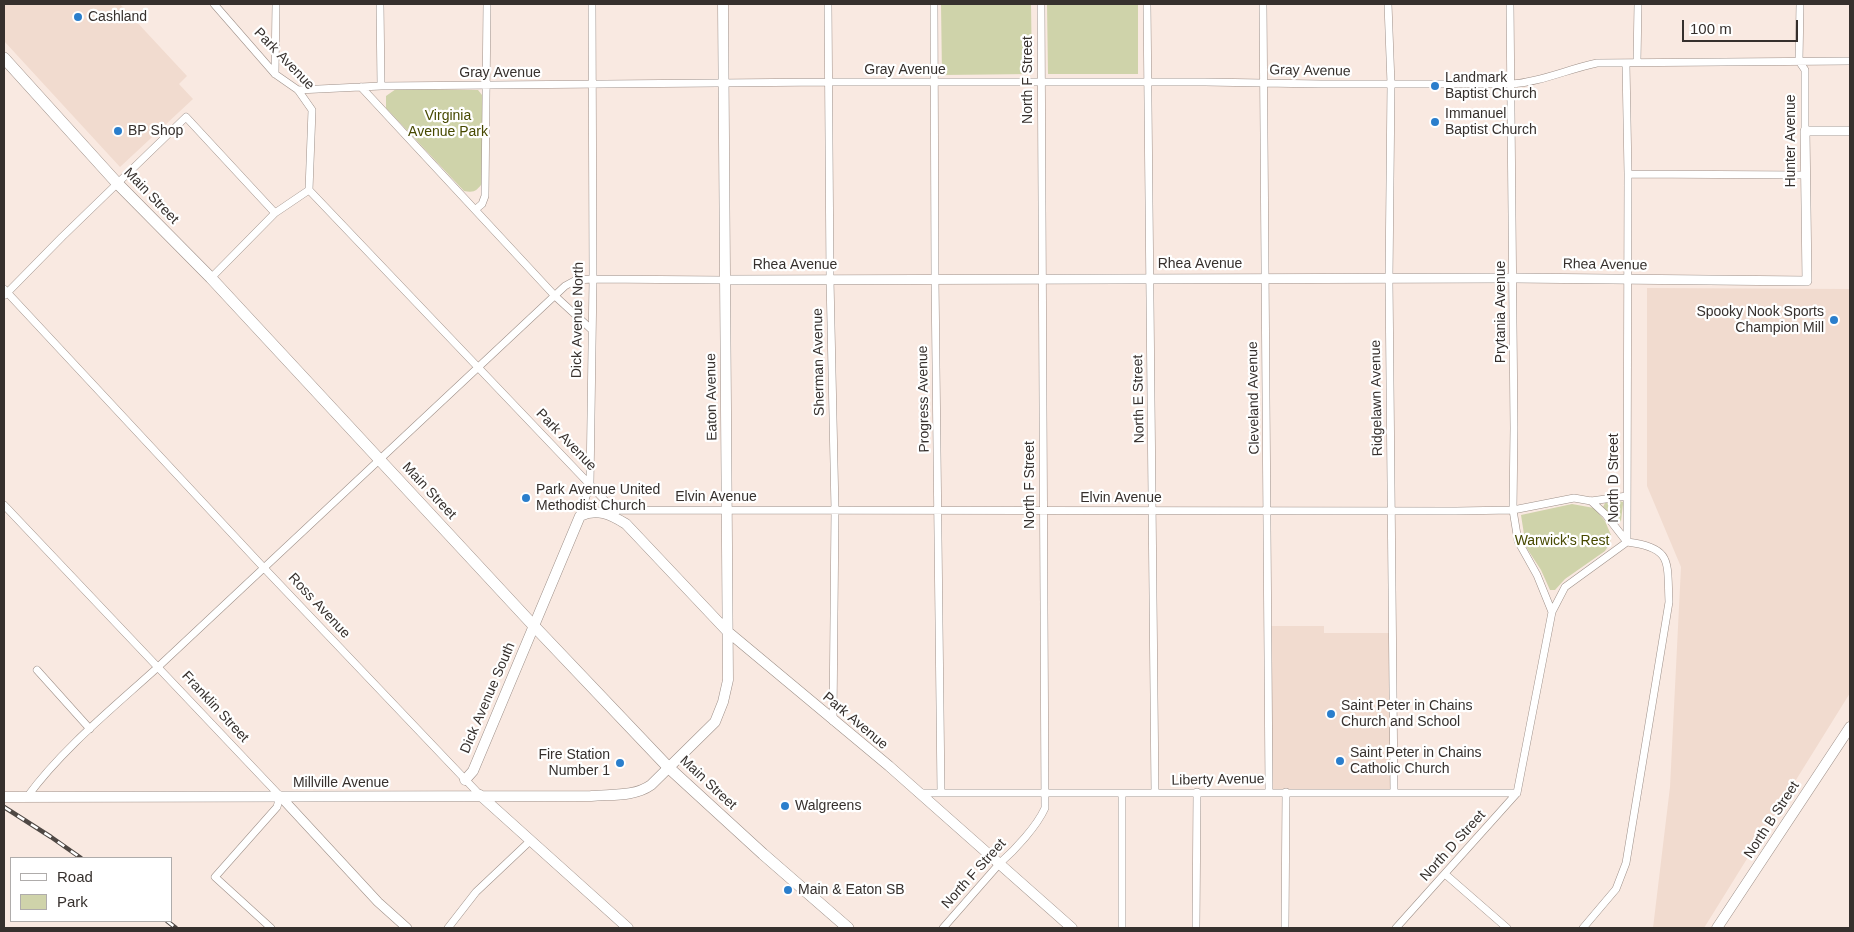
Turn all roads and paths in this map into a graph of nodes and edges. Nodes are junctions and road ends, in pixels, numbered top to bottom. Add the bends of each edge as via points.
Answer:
1 (214, 4) edge
2 (276, 4) edge
3 (380, 4) edge
4 (487, 4) edge
5 (592, 4) edge
6 (723, 4) edge
7 (828, 4) edge
8 (934, 4) edge
9 (1041, 4) edge
10 (1148, 4) edge
11 (1263, 4) edge
12 (1388, 4) edge
13 (1510, 4) edge
14 (1638, 4) edge
15 (1800, 4) edge
16 (4, 58) edge
17 (1799, 61) junction
18 (1850, 61) edge
19 (1637, 62) junction
20 (1626, 64) junction
21 (275, 74) junction
22 (829, 82) junction
23 (934, 82) junction
24 (1148, 82) junction
25 (723, 83) junction
26 (1041, 83) junction
27 (1264, 83) junction
28 (1391, 84) junction
29 (1512, 84) junction
30 (487, 85) junction
31 (592, 85) junction
32 (381, 86) junction
33 (361, 87) junction
34 (298, 90) junction
35 (1805, 131) junction
36 (1850, 131) edge
37 (1628, 174) junction
38 (1805, 175) junction
39 (117, 183) junction
40 (309, 190) junction
41 (476, 209) junction
42 (276, 213) junction
43 (211, 278) junction
44 (1150, 278) junction
45 (1264, 278) junction
46 (1513, 278) junction
47 (1626, 278) junction
48 (593, 279) junction
49 (830, 279) junction
50 (935, 279) junction
51 (1042, 279) junction
52 (1389, 279) junction
53 (724, 280) junction
54 (1806, 280) joint
55 (5, 293) edge
56 (555, 296) junction
57 (592, 330) junction
58 (478, 368) junction
59 (380, 460) junction
60 (590, 484) junction
61 (1627, 496) junction
62 (1591, 501) junction
63 (4, 504) edge
64 (726, 509) junction
65 (1391, 509) junction
66 (614, 510) junction
67 (835, 510) junction
68 (938, 510) junction
69 (1043, 510) junction
70 (1153, 510) junction
71 (1268, 510) junction
72 (1513, 510) junction
73 (580, 516) junction
74 (626, 524) junction
75 (1626, 542) junction
76 (264, 568) junction
77 (1552, 612) junction
78 (534, 625) junction
79 (727, 631) junction
80 (158, 667) junction
81 (37, 670) dead end
82 (833, 721) junction
83 (1850, 727) edge
84 (90, 729) junction
85 (668, 767) junction
86 (465, 780) junction
87 (1196, 792) junction
88 (1269, 792) junction
89 (1286, 792) junction
90 (1394, 792) junction
91 (918, 793) junction
92 (941, 793) junction
93 (1046, 793) junction
94 (1122, 793) junction
95 (1155, 793) junction
96 (1517, 793) junction
97 (280, 796) junction
98 (480, 796) junction
99 (4, 797) edge
100 (27, 797) junction
101 (530, 841) junction
102 (1000, 863) junction
103 (1445, 874) junction
104 (271, 928) edge
105 (407, 928) edge
106 (448, 928) edge
107 (628, 928) edge
108 (848, 928) edge
109 (943, 928) edge
110 (1072, 928) edge
111 (1122, 928) edge
112 (1196, 928) edge
113 (1285, 928) edge
114 (1396, 928) edge
115 (1507, 928) edge
116 (1583, 928) edge
117 (1717, 928) edge

1 - 21 street, Park Avenue
2 - 21 street
3 - 32 street
4 - 30 street
5 - 31 street, Dick Avenue North
6 - 25 main road, Eaton Avenue
7 - 22 street, Sherman Avenue
8 - 23 street, Progress Avenue
9 - 26 street, North F Street
10 - 24 street, North E Street
11 - 27 street, Cleveland Avenue
12 - 28 street, Ridgelawn Avenue
13 - 29 street, Prytania Avenue
14 - 19 street
15 - 17 street, Hunter Avenue
16 - 39 main road, Main Street
17 - 18 street, Gray Avenue
17 - 19 street, Gray Avenue
17 - 35 street, Hunter Avenue via 1805,70
19 - 20 street, Gray Avenue
20 - 29 street, Gray Avenue via 1589,65
20 - 37 street, North D Street
21 - 34 street, Park Avenue
22 - 23 street, Gray Avenue
22 - 25 street, Gray Avenue
22 - 49 street, Sherman Avenue
23 - 26 street, Gray Avenue
23 - 50 street, Progress Avenue
24 - 26 street, Gray Avenue
24 - 27 street, Gray Avenue
24 - 44 street, North E Street
25 - 31 street, Gray Avenue
25 - 53 main road, Eaton Avenue
26 - 51 street, North F Street
27 - 28 street, Gray Avenue
27 - 45 street, Cleveland Avenue
28 - 29 street, Gray Avenue
28 - 52 street, Ridgelawn Avenue
29 - 46 street, Prytania Avenue
30 - 31 street, Gray Avenue
30 - 32 street, Gray Avenue
30 - 41 street via 485,196
31 - 48 street, Dick Avenue North
32 - 33 street, Gray Avenue
33 - 34 street, Gray Avenue
33 - 41 street
34 - 40 street, Park Avenue via 312,110
35 - 36 street
35 - 38 street, Hunter Avenue
37 - 38 street
37 - 47 street, North D Street
38 - 54 street, Hunter Avenue
39 - 42 street via 186,117
39 - 43 main road, Main Street
39 - 55 street
40 - 42 street
40 - 58 street, Park Avenue
41 - 56 street
42 - 43 street
43 - 59 main road, Main Street
44 - 45 street, Rhea Avenue
44 - 51 street, Rhea Avenue
44 - 70 street, North E Street
45 - 52 street, Rhea Avenue
45 - 71 street, Cleveland Avenue
46 - 47 street, Rhea Avenue
46 - 52 street, Rhea Avenue
46 - 72 street, Prytania Avenue
47 - 54 street, Rhea Avenue
47 - 61 street, North D Street
48 - 53 street, Rhea Avenue
48 - 56 street, Rhea Avenue via 576,280
48 - 57 street, Dick Avenue North
49 - 50 street, Rhea Avenue
49 - 53 street, Rhea Avenue
49 - 67 street, Sherman Avenue
50 - 51 street, Rhea Avenue
50 - 68 street, Progress Avenue
51 - 69 street, North F Street
52 - 65 street, Ridgelawn Avenue
53 - 64 main road, Eaton Avenue
55 - 76 street, Ross Avenue
56 - 57 street
56 - 58 street, Rhea Avenue
57 - 60 street, Dick Avenue North
58 - 59 street, Rhea Avenue
58 - 60 street, Park Avenue
59 - 76 street, Rhea Avenue
59 - 78 main road, Main Street
60 - 66 street, Park Avenue
60 - 73 street, Dick Avenue North
61 - 62 street, Elvin Avenue
61 - 75 street, North D Street
62 - 72 street, Elvin Avenue via 1574,498
62 - 75 street
63 - 80 street, Franklin Street
64 - 66 street, Elvin Avenue
64 - 67 street, Elvin Avenue
64 - 79 main road, Eaton Avenue
65 - 71 street, Elvin Avenue
65 - 72 street, Elvin Avenue
65 - 90 street, Ridgelawn Avenue
66 - 74 street, Park Avenue
67 - 68 street, Elvin Avenue
67 - 82 street, Sherman Avenue
68 - 69 street, Elvin Avenue
68 - 92 street, Progress Avenue
69 - 70 street, Elvin Avenue
69 - 93 street, North F Street
70 - 71 street, Elvin Avenue
70 - 95 street, North E Street
71 - 88 street, Cleveland Avenue
72 - 77 street, Prytania Avenue via 1518,542 1537,575
73 - 74 main road via 602,512
73 - 78 main road, Dick Avenue North
74 - 79 main road, Park Avenue
75 - 77 street, North D Street via 1565,588
75 - 116 street via 1647,544 1658,549 1664,557 1669,602 1626,862 1616,889
76 - 80 street, Rhea Avenue
76 - 86 street, Ross Avenue
77 - 96 street, North D Street
78 - 85 main road, Main Street
78 - 86 main road, Dick Avenue South via 473,771
79 - 82 main road, Park Avenue
79 - 85 main road, Eaton Avenue via 728,680 718,717
80 - 84 street, Rhea Avenue
80 - 97 street, Franklin Street
81 - 84 street
82 - 91 main road, Park Avenue
83 - 117 main road, North B Street
84 - 100 street, Rhea Avenue via 40,779
85 - 98 main road, Millville Avenue via 645,790 632,794
85 - 108 main road, Main Street
86 - 98 street, Ross Avenue
87 - 88 street, Liberty Avenue
87 - 95 street, Liberty Avenue
87 - 112 street
88 - 89 street, Liberty Avenue
89 - 90 street, Liberty Avenue
89 - 113 street
90 - 96 street, Liberty Avenue
91 - 92 street, Liberty Avenue
91 - 102 main road, Park Avenue
92 - 93 street, Liberty Avenue
93 - 94 street, Liberty Avenue
93 - 102 street, North F Street via 1041,816
94 - 95 street, Liberty Avenue
94 - 111 street
96 - 103 street, North D Street
97 - 98 main road, Millville Avenue
97 - 100 main road, Millville Avenue
97 - 104 street via 276,807 215,877
97 - 105 street, Franklin Street
98 - 101 main road, Ross Avenue
99 - 100 main road, Millville Avenue
101 - 106 street via 476,892
101 - 107 main road, Ross Avenue
102 - 109 street, North F Street
102 - 110 main road, Park Avenue
103 - 114 street, North D Street
103 - 115 street

